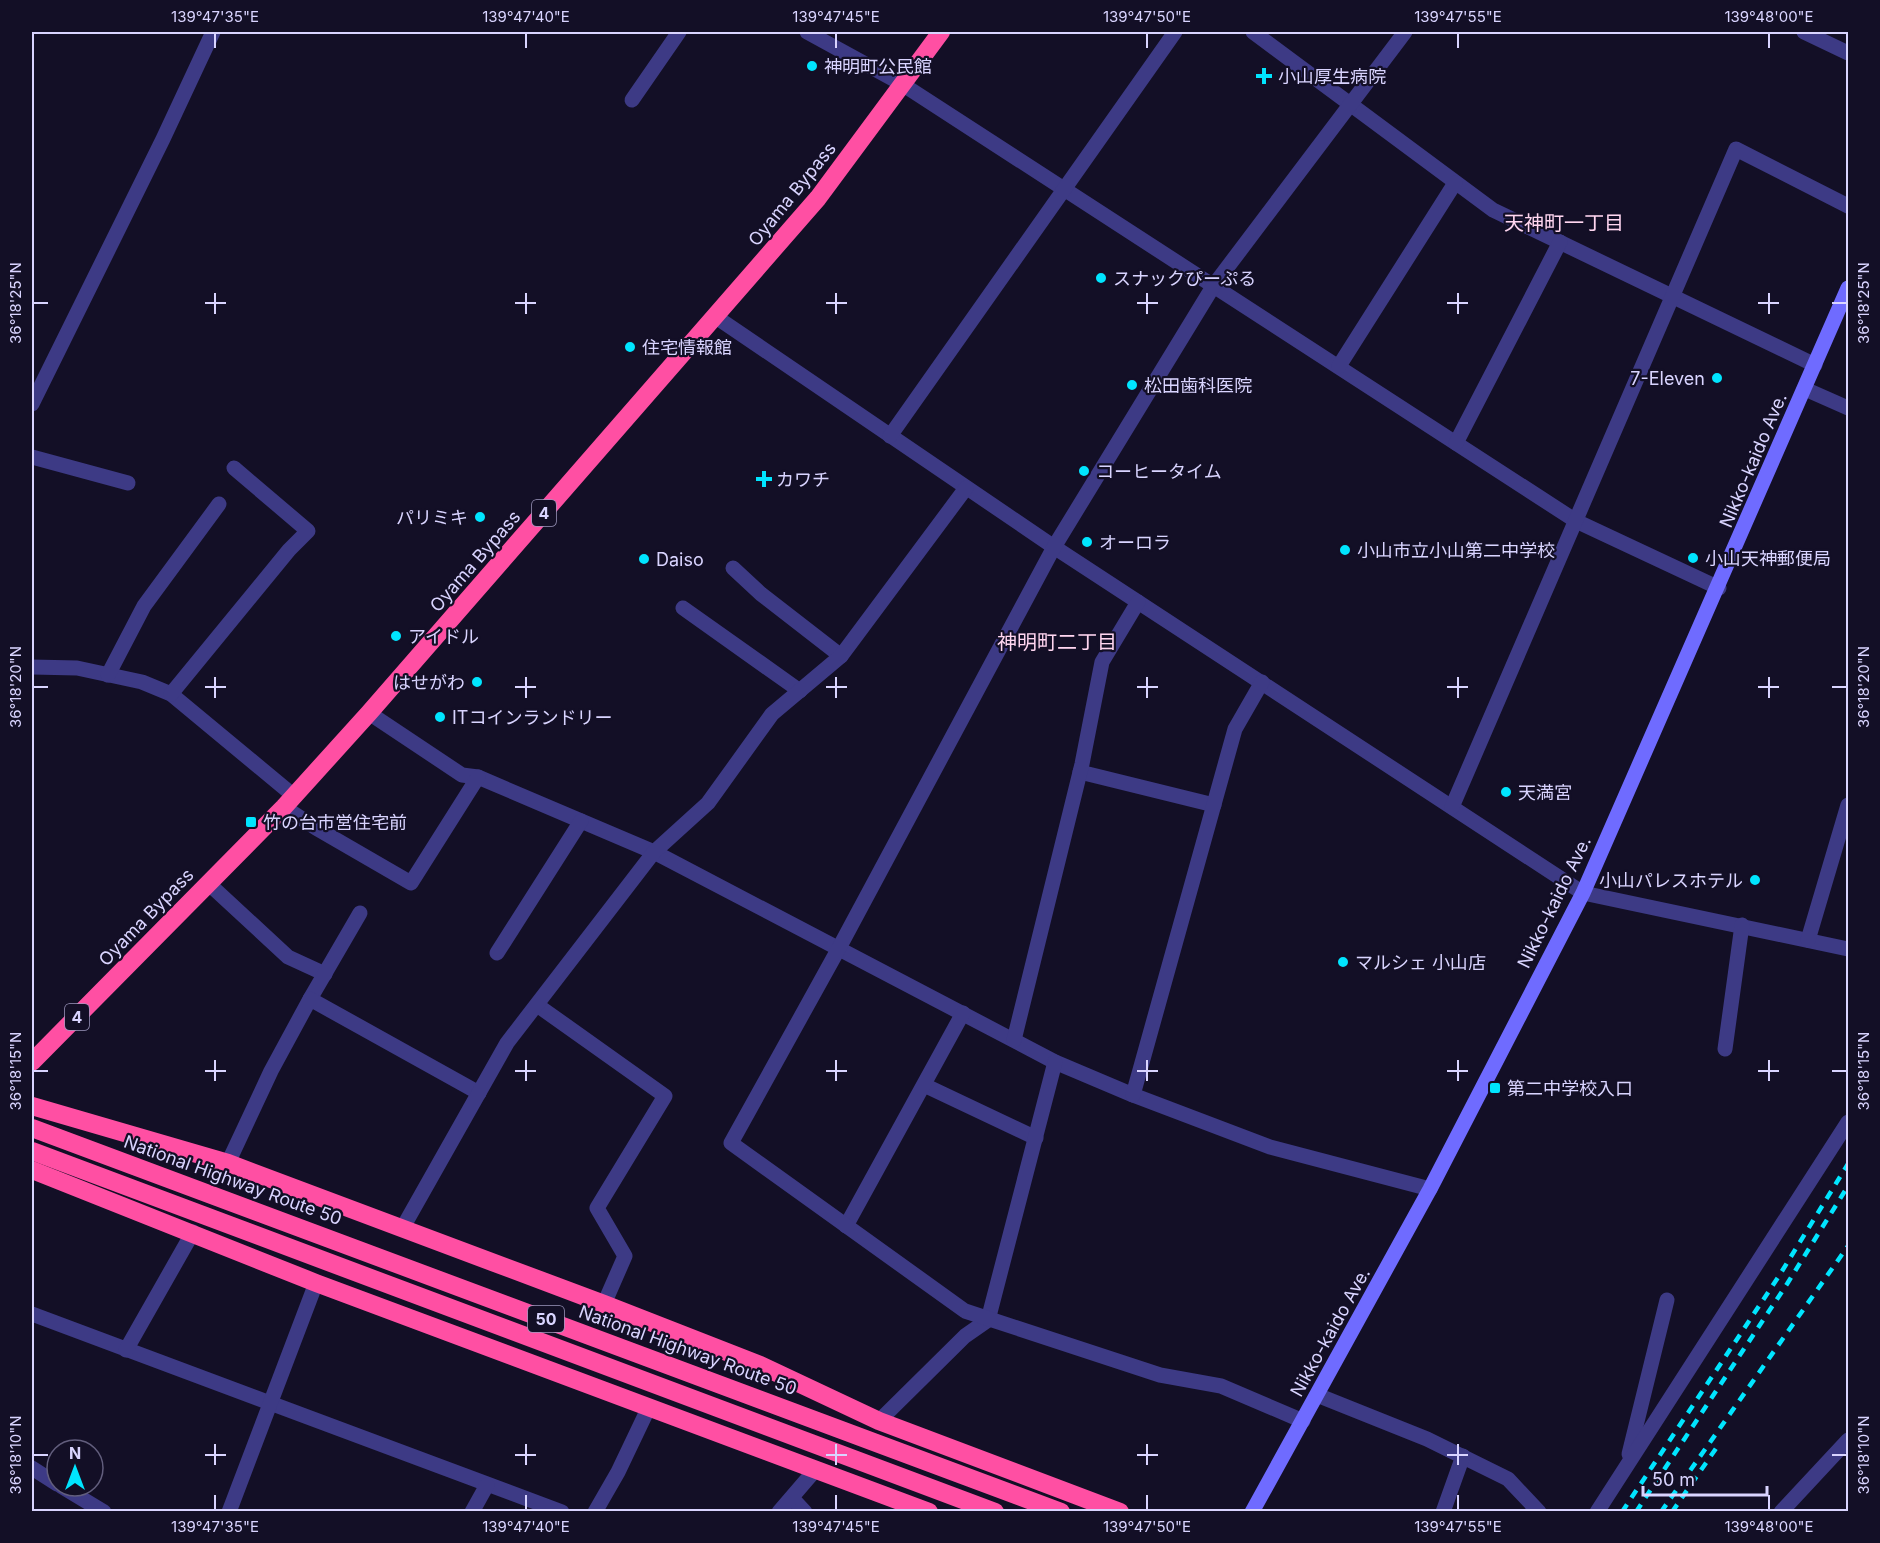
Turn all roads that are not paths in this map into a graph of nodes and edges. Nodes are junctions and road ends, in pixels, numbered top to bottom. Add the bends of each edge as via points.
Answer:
1 (213, 32) edge
2 (679, 32) edge
3 (807, 32) edge
4 (941, 32) edge
5 (1175, 32) edge
6 (1253, 32) edge
7 (1405, 32) edge
8 (1804, 32) edge
9 (1848, 53) edge
10 (902, 84) junction
11 (632, 100) dead end
12 (1348, 105) junction
13 (1455, 183) junction
14 (1066, 189) junction
15 (1848, 206) edge
16 (1560, 243) junction
17 (1214, 285) junction
18 (1848, 288) edge
19 (1671, 295) junction
20 (716, 317) junction
21 (1815, 365) junction
22 (1339, 366) junction
23 (1805, 389) junction
24 (32, 404) edge
25 (1848, 408) edge
26 (890, 436) junction
27 (1456, 443) junction
28 (32, 457) edge
29 (234, 468) dead end
30 (128, 483) dead end
31 (966, 488) junction
32 (219, 504) dead end
33 (1576, 520) junction
34 (1054, 546) junction
35 (734, 568) dead end
36 (1719, 588) junction
37 (1138, 602) junction
38 (683, 608) dead end
39 (841, 656) junction
40 (32, 667) edge
41 (108, 675) junction
42 (1262, 682) junction
43 (800, 691) junction
44 (171, 694) junction
45 (369, 713) junction
46 (1080, 772) junction
47 (478, 777) junction
48 (289, 801) junction
49 (1214, 805) junction
50 (1848, 805) edge
51 (1452, 807) junction
52 (581, 821) junction
53 (654, 852) junction
54 (208, 883) junction
55 (1583, 893) junction
56 (360, 913) dead end
57 (1742, 925) junction
58 (1808, 940) junction
59 (840, 948) junction
60 (1848, 949) edge
61 (497, 953) dead end
62 (325, 974) junction
63 (310, 999) junction
64 (537, 1005) junction
65 (963, 1013) junction
66 (1014, 1040) junction
67 (1725, 1049) dead end
68 (32, 1062) edge
69 (1055, 1062) junction
70 (924, 1085) junction
71 (479, 1093) junction
72 (1133, 1095) junction
73 (32, 1106) edge
74 (1848, 1122) edge
75 (32, 1128) edge
76 (1036, 1138) junction
77 (32, 1151) edge
78 (228, 1163) junction
79 (32, 1170) edge
80 (1430, 1189) junction
81 (846, 1226) junction
82 (402, 1229) junction
83 (193, 1232) junction
84 (316, 1283) junction
85 (1667, 1300) dead end
86 (604, 1304) junction
87 (32, 1314) edge
88 (988, 1320) junction
89 (126, 1350) junction
90 (1317, 1395) junction
91 (270, 1403) junction
92 (649, 1407) junction
93 (879, 1421) junction
94 (1303, 1421) junction
95 (1848, 1440) edge
96 (1463, 1456) junction
97 (1626, 1467) junction
98 (32, 1468) edge
99 (816, 1469) junction
100 (45, 1476) edge
101 (487, 1485) junction
102 (80, 1498) edge
103 (793, 1499) junction
104 (101, 1511) edge
105 (229, 1512) edge
106 (472, 1512) edge
107 (562, 1512) edge
108 (595, 1512) edge
109 (779, 1512) edge
110 (805, 1512) edge
111 (929, 1512) edge
112 (995, 1512) edge
113 (1061, 1512) edge
114 (1120, 1512) edge
115 (1252, 1512) edge
116 (1443, 1512) edge
117 (1539, 1512) edge
118 (1597, 1512) edge
119 (1781, 1512) edge

1 - 24 street
2 - 11 street
3 - 10 street
4 - 10 highway, Oyama Bypass / 4
5 - 14 street
6 - 12 street
7 - 12 street
8 - 9 street
10 - 14 street
10 - 20 highway, Oyama Bypass / 4 via 818,198
12 - 13 street
12 - 17 street
13 - 16 street via 1493,210
13 - 22 street
14 - 17 street
14 - 26 street
15 - 19 street via 1736,148
16 - 19 street
16 - 27 street
17 - 22 street
17 - 34 street
18 - 21 main road, Nikko-kaido Ave.
19 - 21 street
19 - 33 street
20 - 26 street
20 - 45 highway, Oyama Bypass / 4
21 - 23 main road, Nikko-kaido Ave.
22 - 27 street
23 - 25 street
23 - 36 main road, Nikko-kaido Ave.
26 - 31 street
27 - 33 street
28 - 30 street
29 - 44 street via 308,531
31 - 34 street
31 - 39 street
32 - 41 street via 144,606
33 - 36 street
33 - 51 street
34 - 37 street
34 - 59 street
35 - 39 street
36 - 55 main road, Nikko-kaido Ave.
37 - 42 street
37 - 46 street via 1102,662
38 - 43 street
39 - 43 street
40 - 41 street via 77,668
41 - 44 street via 142,682
42 - 49 street via 1235,729
42 - 51 street
43 - 53 street via 772,714 708,803
44 - 48 street
45 - 47 street via 462,775
45 - 48 highway, Oyama Bypass / 4
46 - 49 street
46 - 66 street
47 - 48 street via 411,883 316,828
47 - 52 street
48 - 54 highway, Oyama Bypass / 4
49 - 72 street
50 - 58 street
51 - 55 street
52 - 53 street
52 - 61 street
53 - 59 street
53 - 64 street
54 - 62 street via 288,957
54 - 68 highway, Oyama Bypass / 4
55 - 57 street
55 - 80 main road, Nikko-kaido Ave.
56 - 62 street
57 - 58 street
57 - 67 street
58 - 60 street
59 - 65 street
59 - 81 street via 731,1143
62 - 63 street
63 - 71 street
63 - 78 street
64 - 71 street via 507,1043
64 - 86 street via 665,1096 597,1208 624,1256
65 - 66 street
65 - 70 street
66 - 69 street
69 - 72 street
69 - 76 street
70 - 76 street
70 - 81 street
71 - 82 street
72 - 80 street via 1270,1147
73 - 78 highway
74 - 97 street
75 - 113 highway, National Highway Route 50 / 50
76 - 88 street
77 - 112 highway, 50
78 - 82 highway
79 - 83 highway
80 - 90 main road, Nikko-kaido Ave.
81 - 88 street via 964,1311
82 - 86 highway
83 - 84 highway
83 - 89 street
84 - 91 street
84 - 92 highway
85 - 97 street
86 - 93 highway via 760,1365
87 - 89 street
88 - 93 street via 964,1336
88 - 94 street via 1160,1374 1221,1386
89 - 91 street
90 - 94 main road, Nikko-kaido Ave.
90 - 96 street
91 - 101 street
91 - 105 street
92 - 99 highway
92 - 108 street
93 - 114 highway
94 - 115 main road, Nikko-kaido Ave.
95 - 119 street
96 - 116 street
96 - 117 street via 1508,1479
97 - 118 street
98 - 100 street
99 - 103 street
99 - 111 highway
101 - 106 street
101 - 107 street
102 - 104 street
103 - 109 street
103 - 110 street

